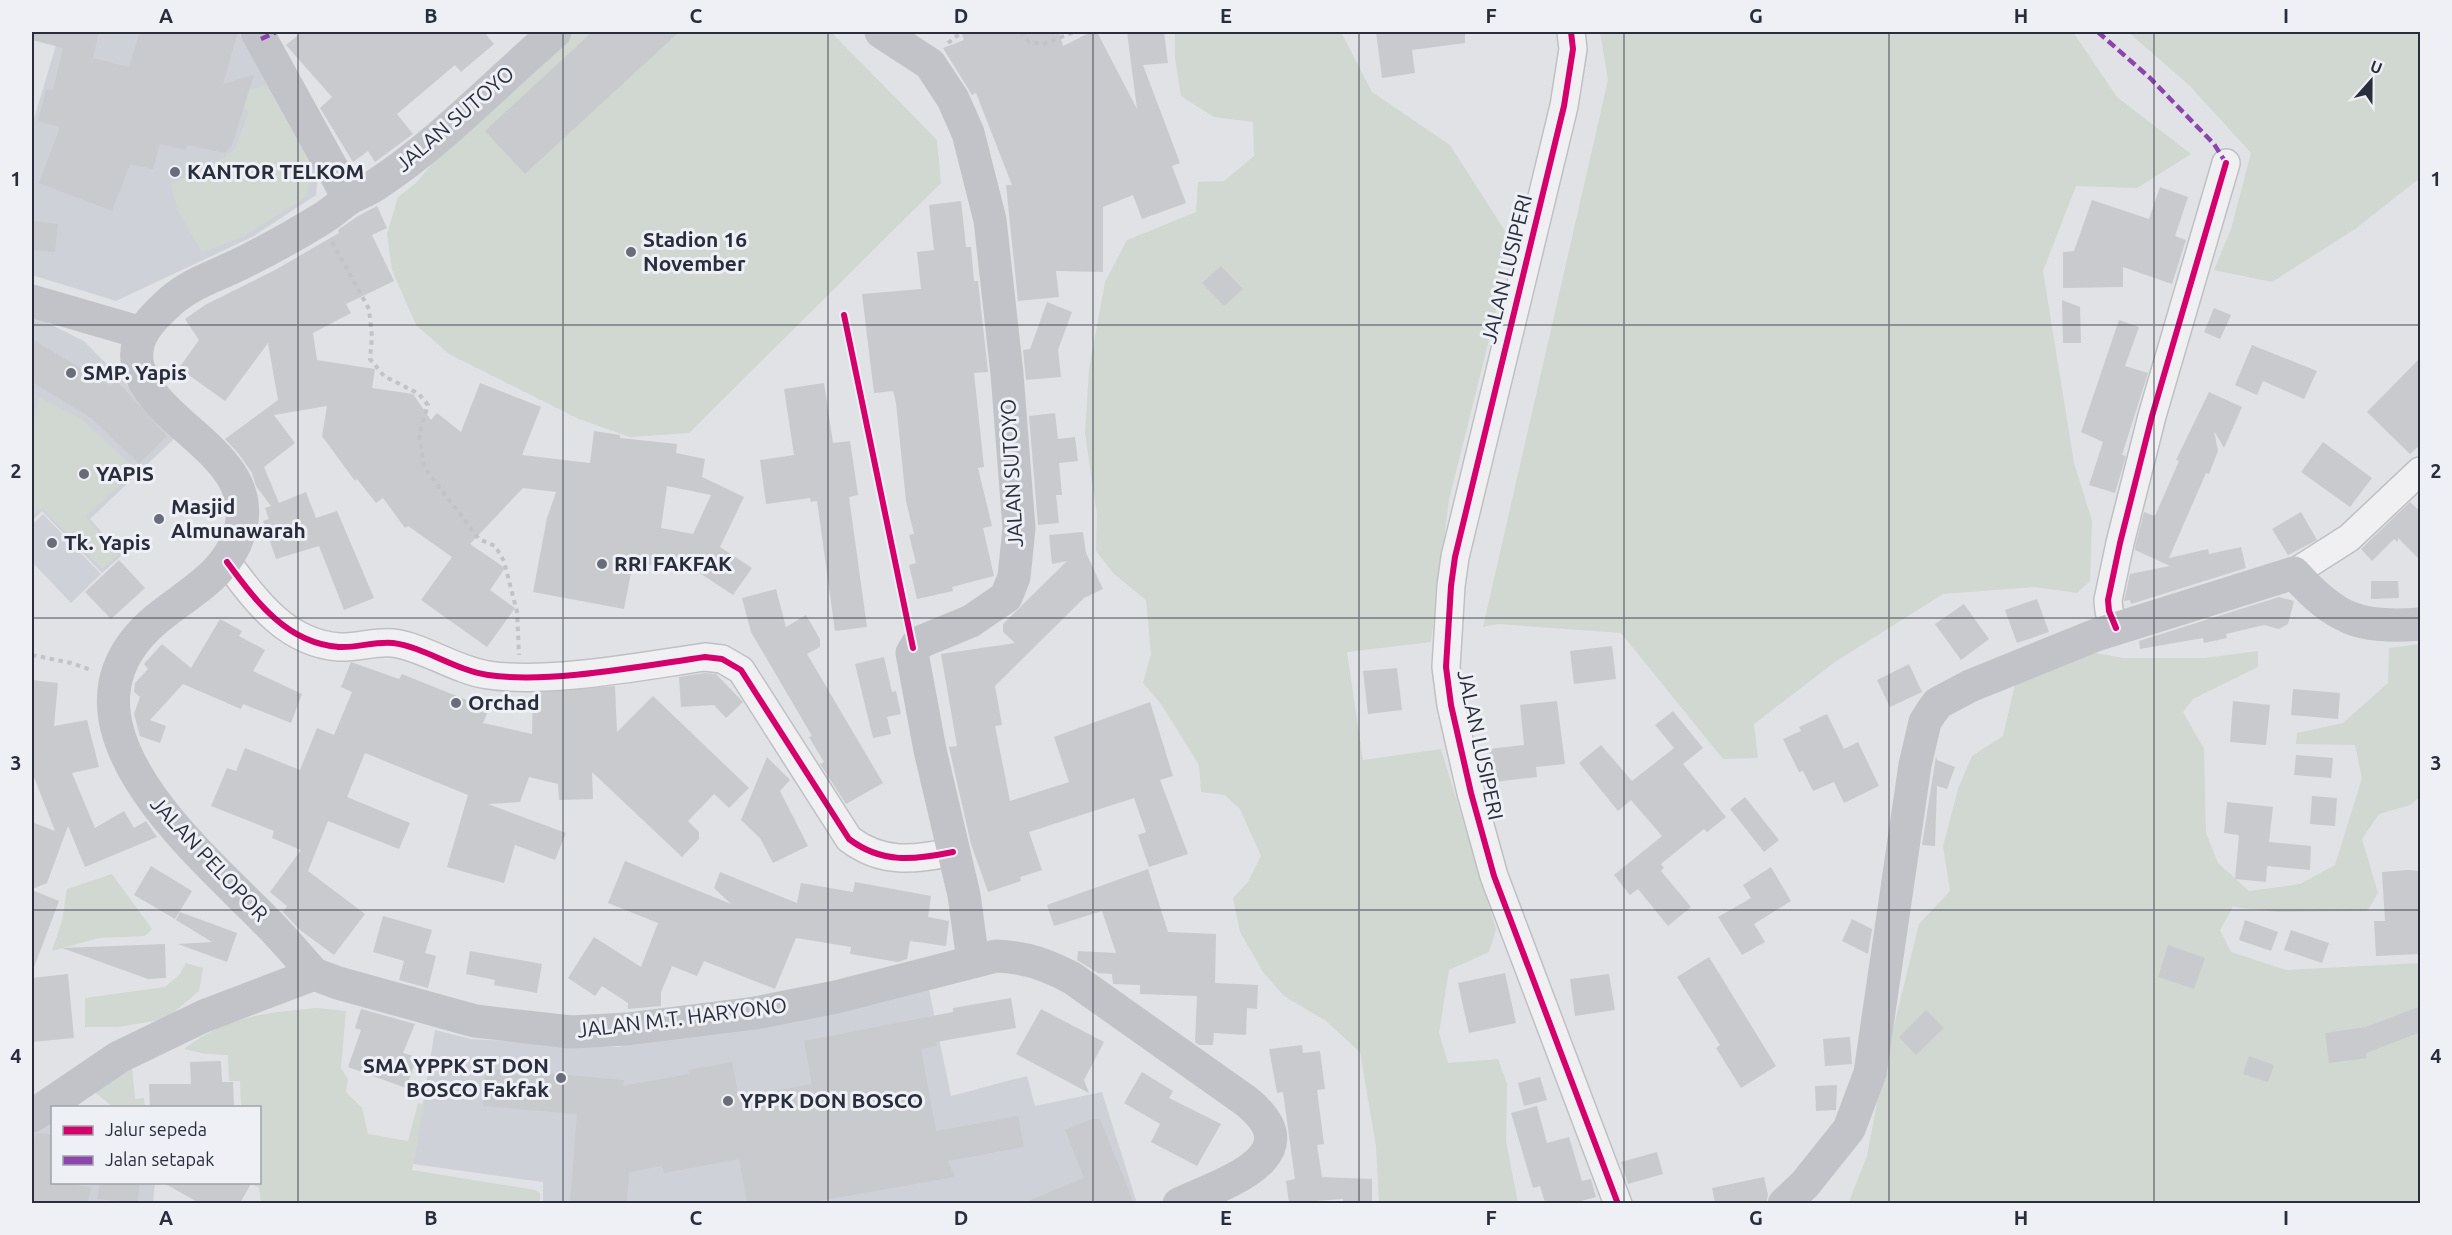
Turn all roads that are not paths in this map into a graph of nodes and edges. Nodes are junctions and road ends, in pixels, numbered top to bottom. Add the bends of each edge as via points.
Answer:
1 (257, 32) edge
2 (555, 32) edge
3 (881, 32) edge
4 (1571, 32) edge
5 (2226, 163) dead end
6 (337, 208) junction
7 (32, 301) edge
8 (142, 333) junction
9 (2421, 471) edge
10 (227, 562) junction
11 (2294, 573) junction
12 (2421, 624) edge
13 (2116, 628) junction
14 (953, 852) junction
15 (973, 961) junction
16 (314, 974) junction
17 (32, 1116) edge
18 (1179, 1203) edge
19 (1618, 1203) edge
20 (1784, 1203) edge

1 - 6 main road
2 - 6 main road, JALAN SUTOYO via 408,162
3 - 14 main road, JALAN SUTOYO via 930,64 968,133 990,220 1007,374 1018,528 1012,584 1006,597 990,610 926,638 915,645 912,653
4 - 19 street, JALAN LUSIPERI via 1573,49 1564,106 1455,557 1446,667 1471,793 1494,876
5 - 13 street via 2152,416 2120,543 2109,600
6 - 8 main road, JALAN SUTOYO via 176,297
7 - 8 main road
8 - 10 main road, JALAN PELOPOR via 138,365 154,394 224,464 238,489 242,520
9 - 11 street via 2349,538
10 - 14 street via 253,597 286,630 338,647 394,643 476,673 520,676 705,657 722,659 741,670 849,839 862,850 890,859 927,858
10 - 16 main road, JALAN PELOPOR via 156,618 133,644 116,682 115,722 142,785 179,833
11 - 12 main road via 2321,603 2347,617 2381,625
11 - 13 main road
13 - 20 main road via 1970,686 1938,703 1932,711 1915,765 1870,1072 1849,1129 1805,1184
14 - 15 main road, JALAN SUTOYO via 966,905
15 - 16 main road, JALAN M.T. HARYONO via 836,998 755,1013 571,1032 475,1021
15 - 18 main road, JALAN M.T. HARYONO via 1017,957 1042,963 1072,978 1263,1114 1271,1139 1262,1162
16 - 17 main road via 204,1016 119,1057

